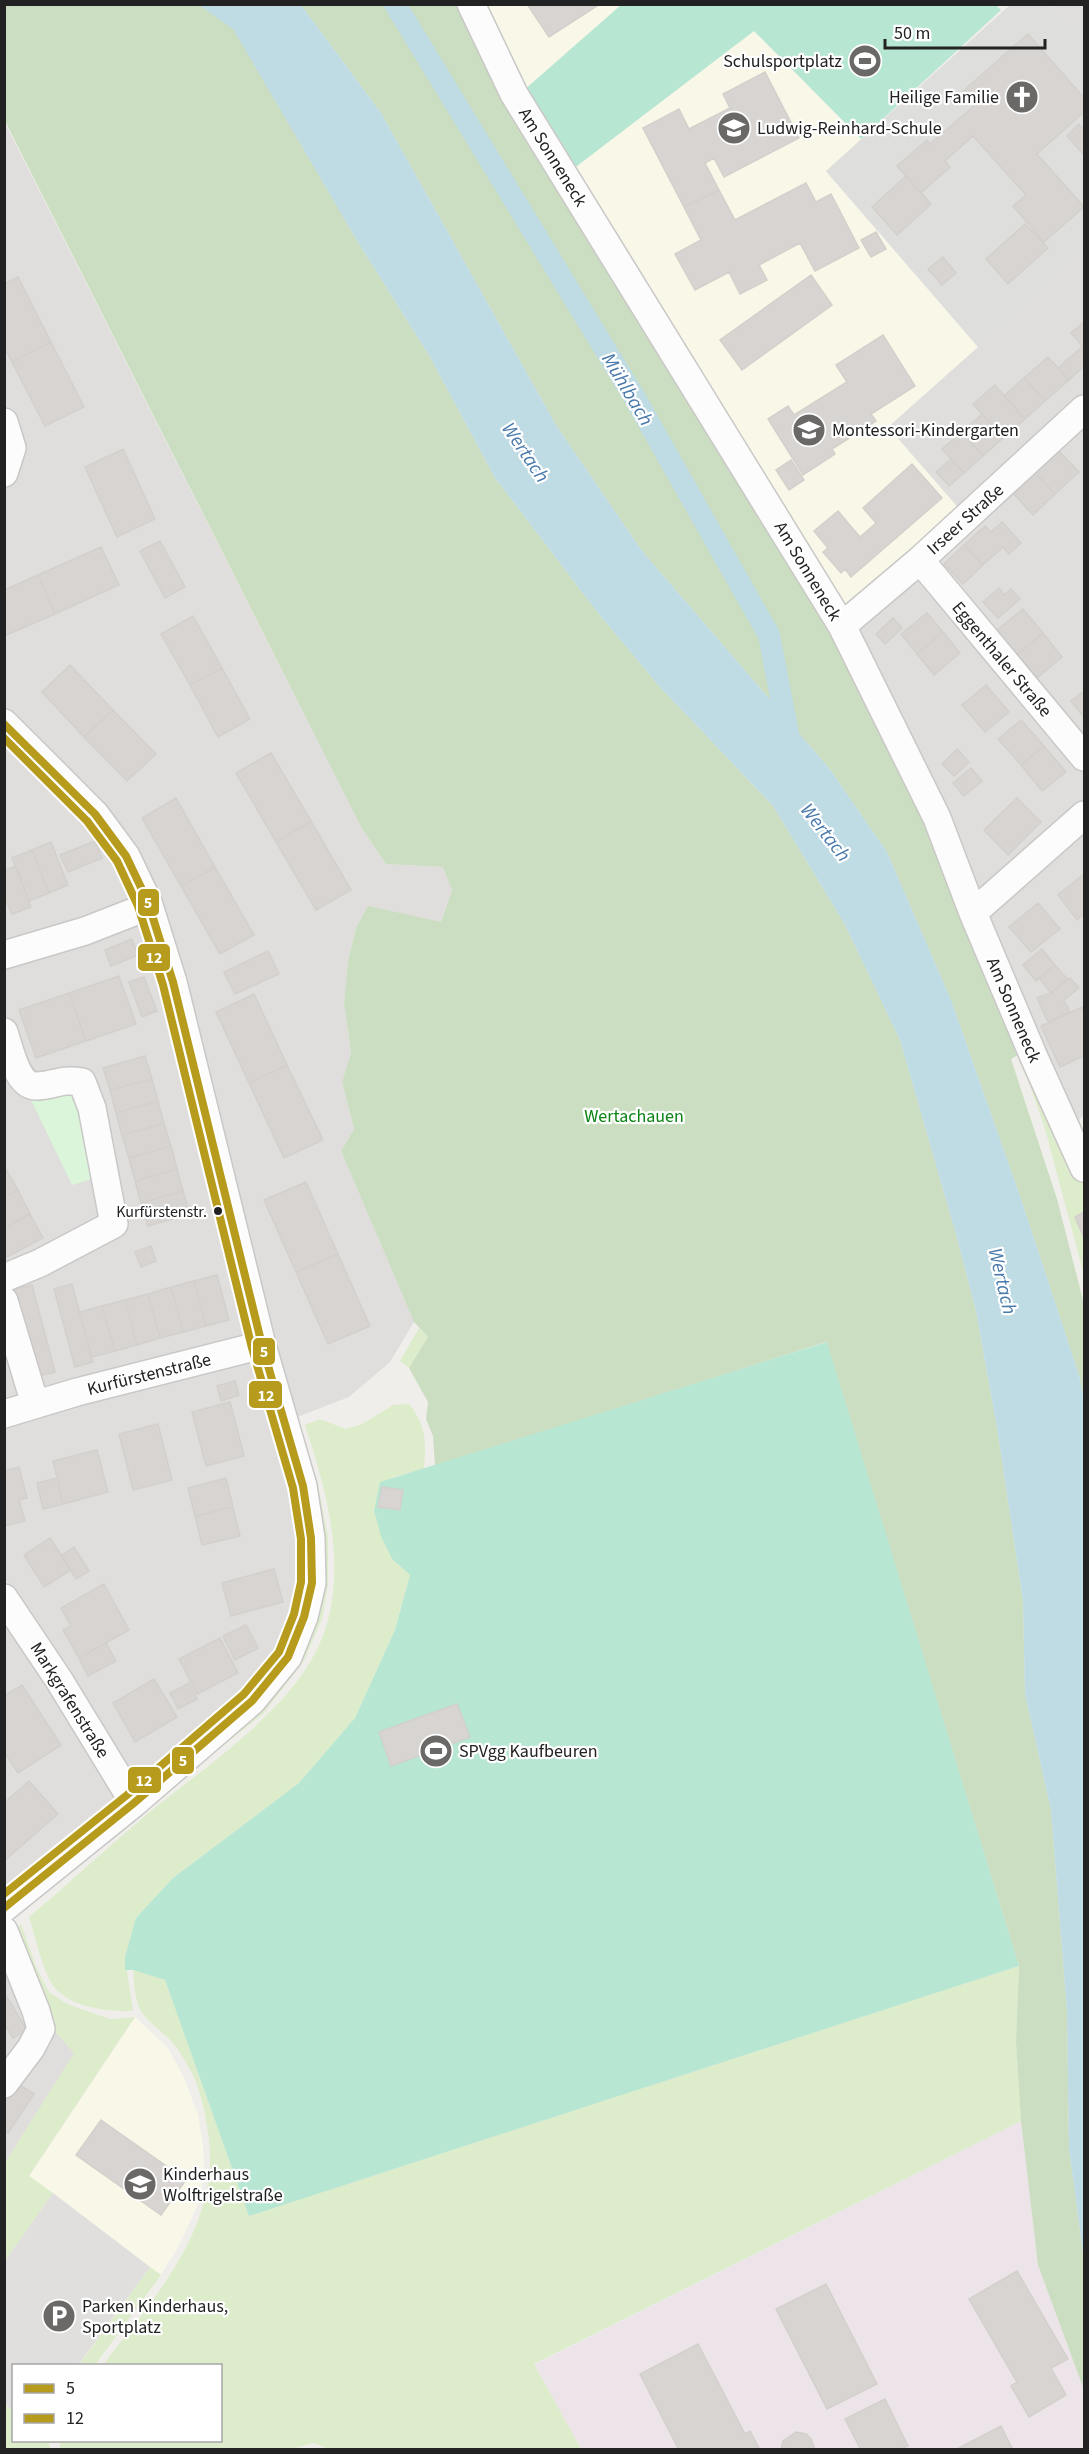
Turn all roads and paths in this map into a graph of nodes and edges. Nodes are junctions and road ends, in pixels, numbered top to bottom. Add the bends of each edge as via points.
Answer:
1 (471, 4) edge
2 (1084, 409) edge
3 (4, 422) edge
4 (4, 473) edge
5 (920, 560) junction
6 (842, 626) junction
7 (4, 723) edge
8 (1084, 757) edge
9 (1084, 815) edge
10 (149, 906) junction
11 (973, 913) junction
12 (4, 955) edge
13 (4, 1032) edge
14 (1077, 1130) edge
15 (1084, 1168) edge
16 (4, 1278) edge
17 (4, 1301) edge
18 (262, 1345) junction
19 (35, 1404) junction
20 (4, 1414) edge
21 (4, 1598) edge
22 (134, 1803) junction
23 (4, 1908) edge
24 (4, 1930) edge
25 (4, 2084) edge

1 - 6 street, Am Sonneneck via 514,94
2 - 5 street, Irseer Straße
3 - 4 street via 12,448
5 - 6 street, Irseer Straße
5 - 8 street, Eggenthaler Straße
6 - 11 street, Am Sonneneck via 938,818
7 - 10 street via 95,814 126,856
9 - 11 street
10 - 12 street via 86,931
10 - 18 street via 174,982
11 - 14 street, Am Sonneneck
13 - 16 street via 26,1083 35,1086 67,1079 82,1082 92,1107 114,1224
14 - 15 street, Am Sonneneck
17 - 19 street
18 - 19 street, Kurfürstenstraße
18 - 22 street via 303,1486 311,1538 312,1584 304,1617 288,1657 252,1701
19 - 20 street, Kurfürstenstraße
21 - 22 street, Markgrafenstraße
22 - 23 street
24 - 25 street via 41,2030

